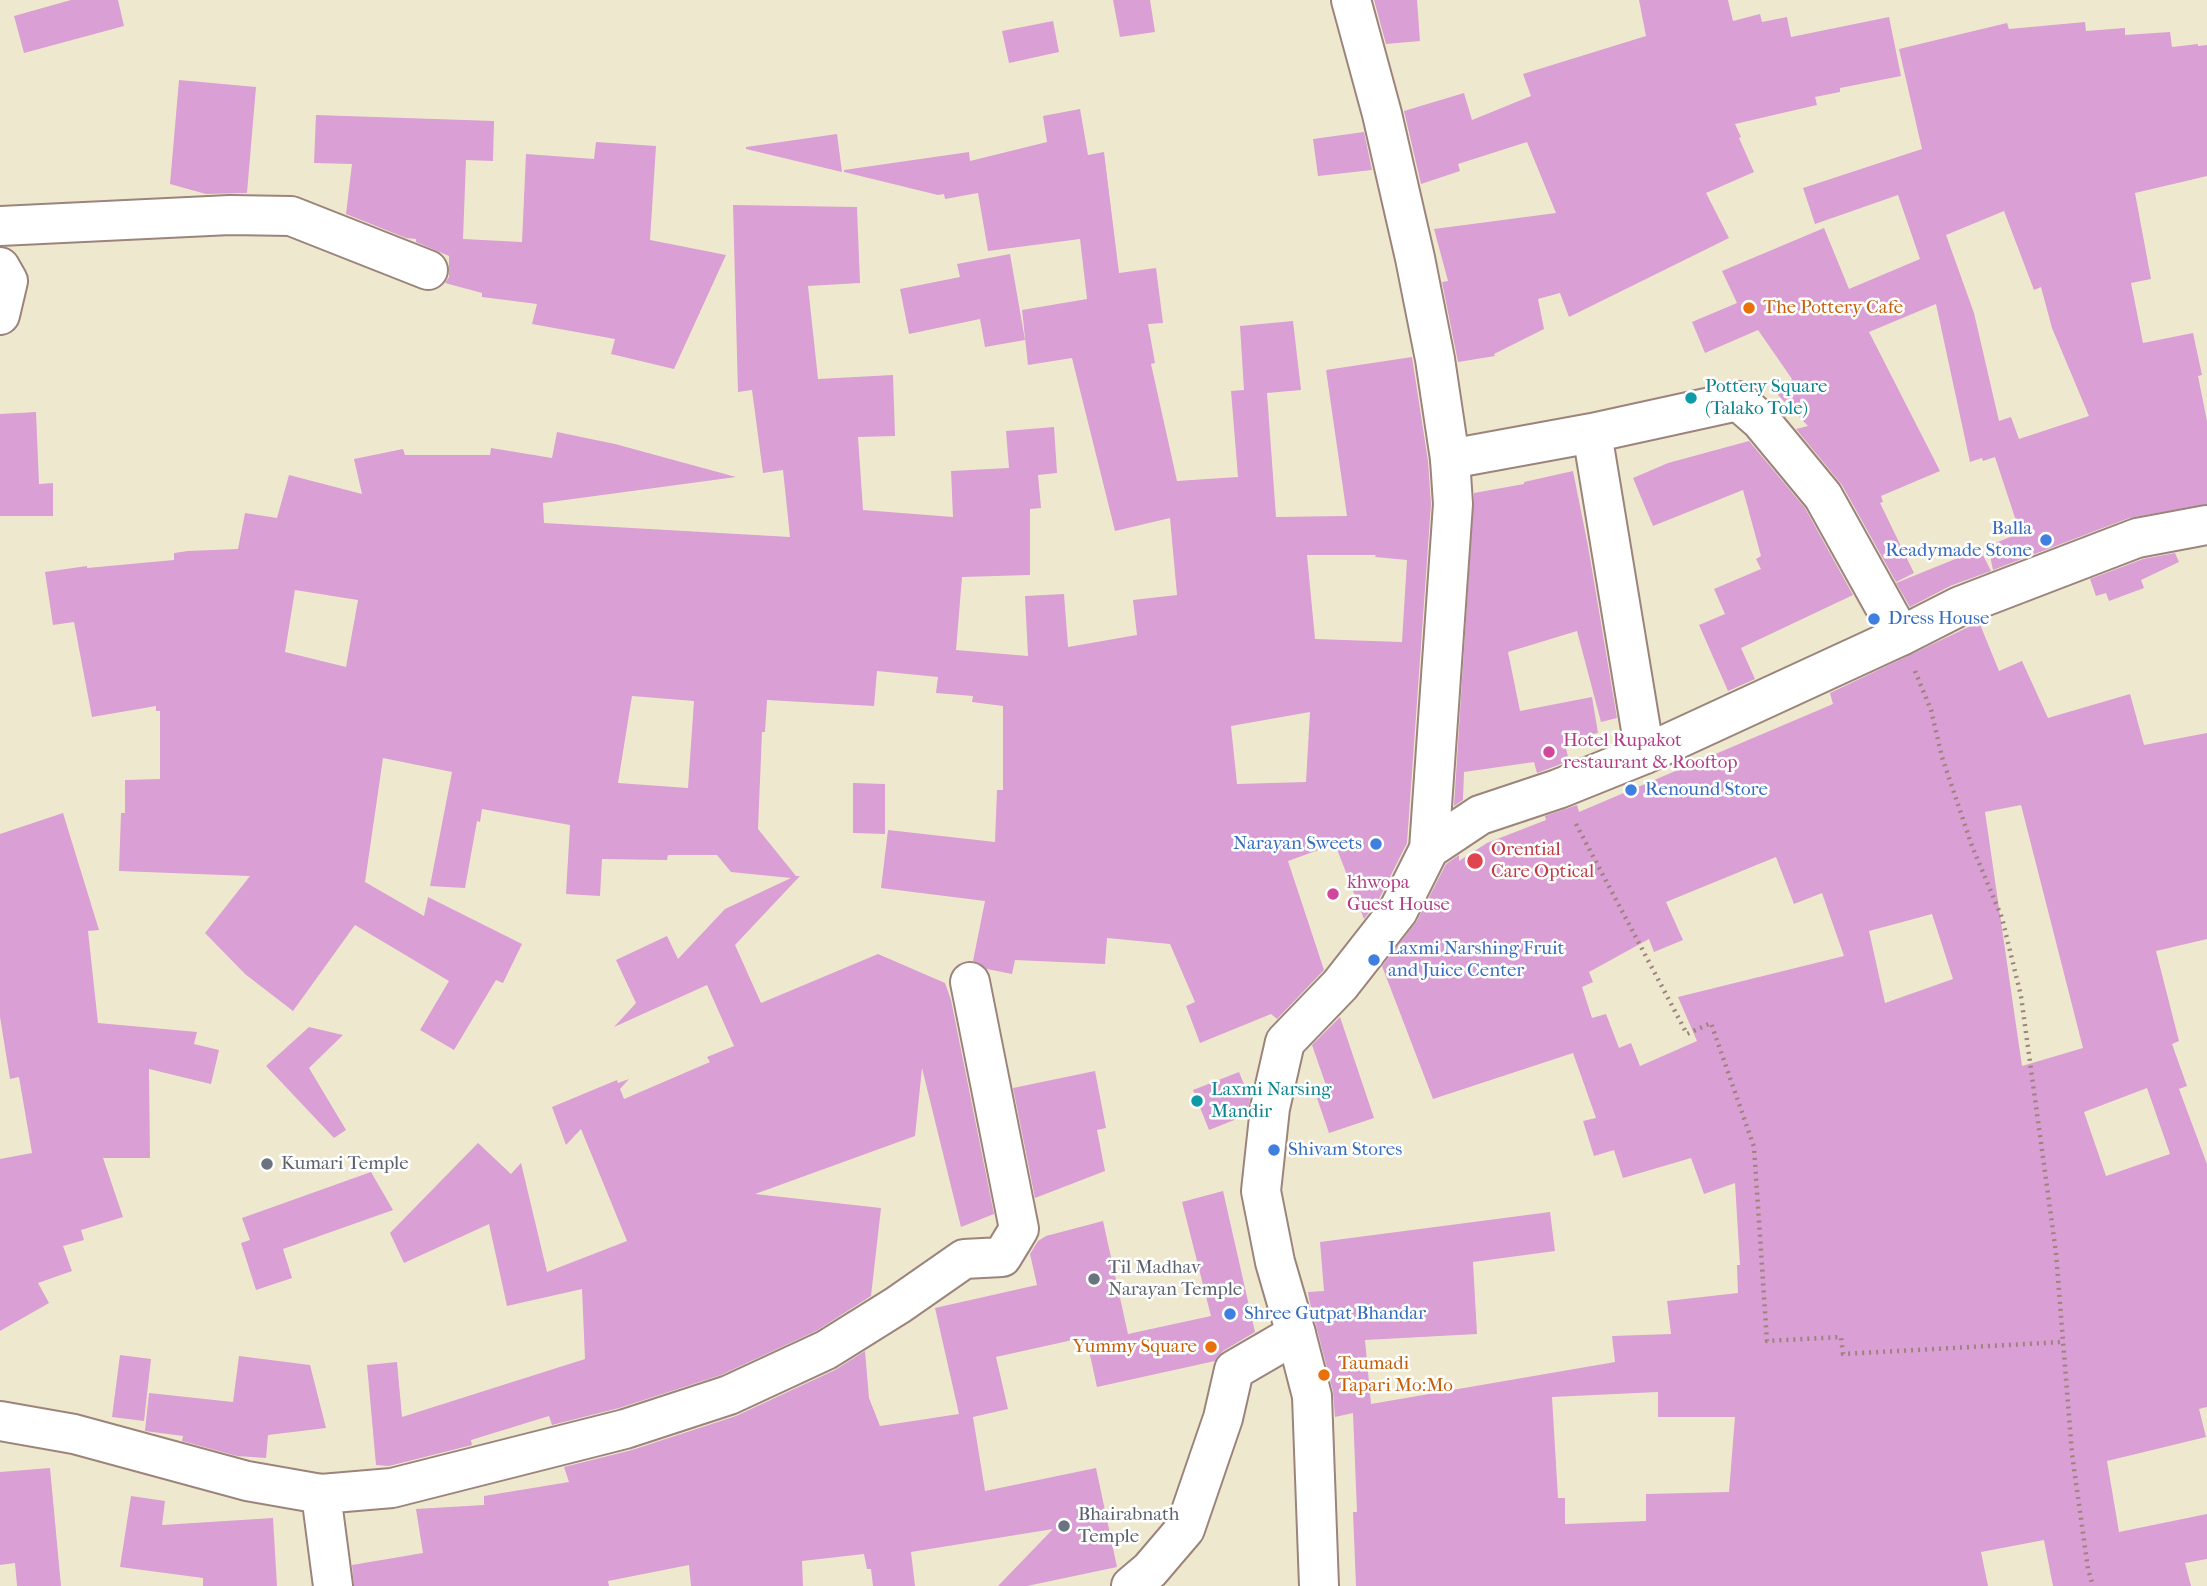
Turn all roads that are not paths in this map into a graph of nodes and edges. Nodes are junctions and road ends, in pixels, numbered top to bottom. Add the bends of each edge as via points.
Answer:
1 (1351, 0) edge
2 (0, 226) edge
3 (0, 267) edge
4 (428, 270) dead end
5 (0, 315) edge
6 (1591, 433) junction
7 (1450, 459) junction
8 (2207, 525) edge
9 (1900, 636) junction
10 (1645, 754) junction
11 (1429, 849) junction
12 (970, 982) dead end
13 (1296, 1334) junction
14 (0, 1422) edge
15 (321, 1494) junction
16 (333, 1586) edge
17 (1131, 1586) edge
18 (1319, 1586) edge

1 - 7 street via 1415,258
2 - 4 street via 291,216
3 - 5 street via 8,281
6 - 7 street
6 - 9 street via 1738,401 1761,421 1823,496
6 - 10 street
7 - 11 street via 1453,504
8 - 9 street via 2137,538 1960,606
9 - 10 street
10 - 11 street via 1480,815
11 - 13 street via 1398,911 1340,985 1285,1042 1270,1108 1261,1191
12 - 15 street via 1019,1229 1002,1257 964,1259 826,1350 729,1395 625,1429 392,1488
13 - 17 street via 1234,1370 1223,1418 1185,1529
13 - 18 street via 1312,1396
14 - 15 street via 74,1434 247,1481
15 - 16 street

